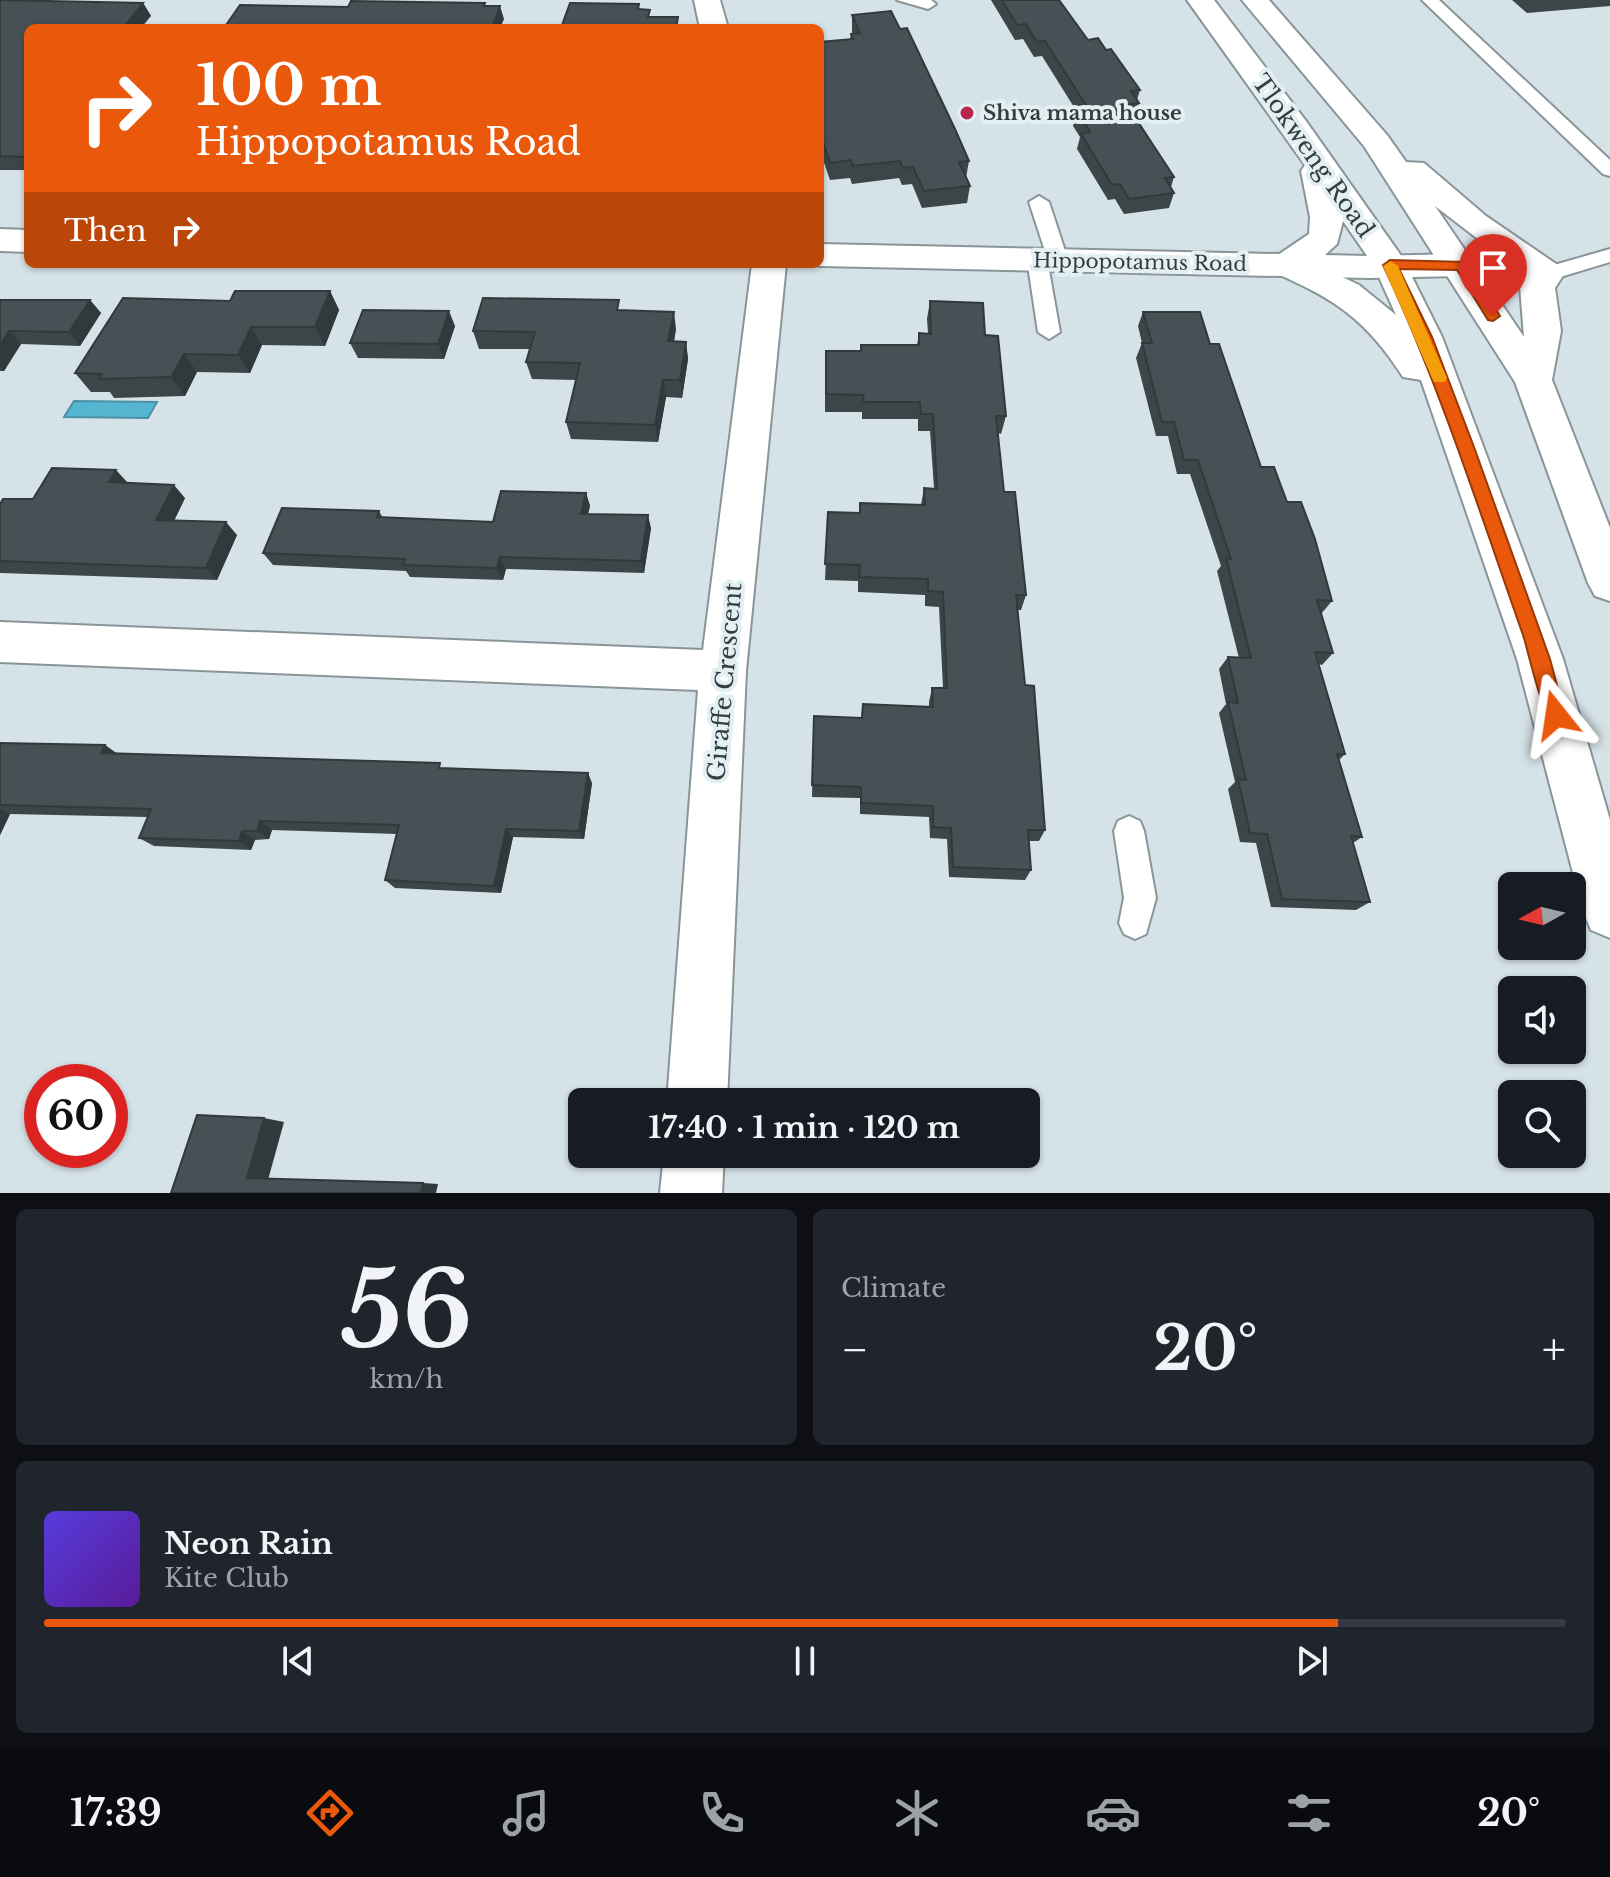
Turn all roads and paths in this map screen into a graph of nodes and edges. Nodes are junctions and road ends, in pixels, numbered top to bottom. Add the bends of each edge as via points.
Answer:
1 (707, 0) edge
2 (905, 0) edge
3 (1200, 0) edge
4 (1255, 0) edge
5 (1430, 0) edge
6 (928, 4) dead end
7 (713, 24) edge
8 (1295, 127) junction
9 (1376, 141) junction
10 (1610, 170) edge
11 (1039, 202) dead end
12 (0, 240) edge
13 (24, 241) edge
14 (824, 255) edge
15 (1610, 255) edge
16 (1048, 260) junction
17 (1287, 265) junction
18 (1390, 265) junction
19 (1461, 265) junction
20 (769, 268) edge
21 (1547, 274) junction
22 (1049, 332) dead end
23 (1533, 380) junction
24 (1466, 447) junction
25 (1610, 583) edge
26 (0, 642) edge
27 (723, 671) junction
28 (1129, 831) dead end
29 (1610, 911) edge
30 (1135, 923) dead end
31 (698, 1088) edge
32 (693, 1168) edge
33 (691, 1193) edge

1 - 7 main road
2 - 6 lane
3 - 8 main road, Tlokweng Road
4 - 9 main road, Tlokweng Road
5 - 10 lane
8 - 17 main road via 1316,159 1328,234 1320,248
8 - 18 main road, Tlokweng Road
9 - 19 main road, Tlokweng Road
9 - 21 main road via 1474,223
11 - 16 lane
12 - 13 main road
14 - 16 main road, Hippopotamus Road
15 - 21 lane
16 - 17 main road, Hippopotamus Road
16 - 22 lane
17 - 18 main road, Hippopotamus Road
17 - 24 main road via 1341,288 1377,313
18 - 19 main road, Hippopotamus Road
18 - 24 main road, Tlokweng Road
19 - 21 lane
19 - 23 main road, Tlokweng Road
20 - 27 main road, Giraffe Crescent
21 - 23 main road via 1537,286 1543,331
23 - 25 main road, Tlokweng Road
24 - 29 main road, Tlokweng Road via 1540,659
26 - 27 main road
27 - 31 main road, Giraffe Crescent
28 - 30 lane via 1140,898
32 - 33 main road

